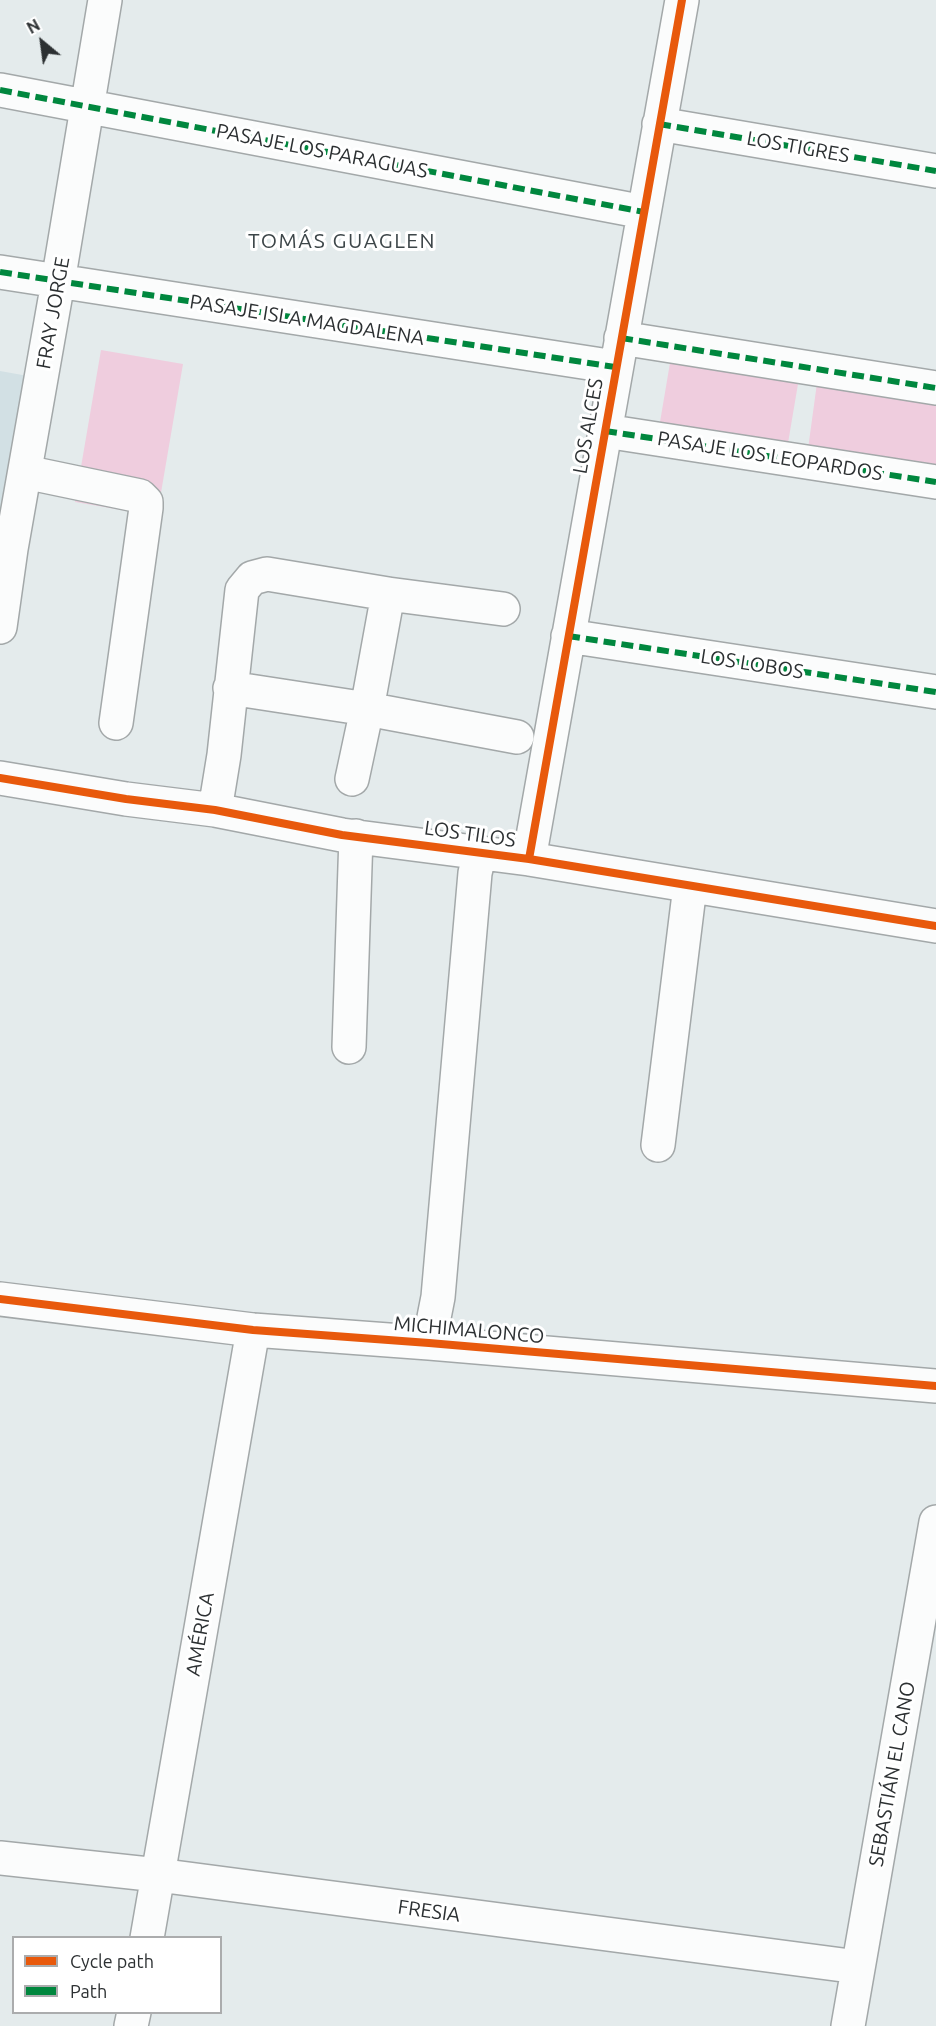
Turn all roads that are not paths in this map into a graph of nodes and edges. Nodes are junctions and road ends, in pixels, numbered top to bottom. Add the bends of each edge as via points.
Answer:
1 (105, 0) edge
2 (682, 0) edge
3 (0, 90) edge
4 (87, 106) junction
5 (659, 124) junction
6 (936, 171) edge
7 (644, 213) junction
8 (0, 272) edge
9 (58, 282) junction
10 (618, 352) junction
11 (936, 388) edge
12 (605, 430) junction
13 (25, 472) junction
14 (936, 482) edge
15 (6, 548) edge
16 (388, 594) junction
17 (503, 609) dead end
18 (0, 627) edge
19 (568, 636) junction
20 (230, 688) junction
21 (936, 692) edge
22 (367, 709) junction
23 (116, 723) dead end
24 (517, 737) dead end
25 (0, 778) edge
26 (352, 779) dead end
27 (215, 810) junction
28 (356, 836) junction
29 (480, 852) junction
30 (529, 859) junction
31 (690, 886) junction
32 (936, 926) edge
33 (350, 1047) dead end
34 (658, 1145) dead end
35 (0, 1299) edge
36 (253, 1330) junction
37 (429, 1343) junction
38 (936, 1386) edge
39 (936, 1522) edge
40 (923, 1676) edge
41 (0, 1858) edge
42 (158, 1875) junction
43 (147, 1936) edge
44 (858, 1968) junction
45 (848, 2026) edge

1 - 4 street, FRAY JORGE
2 - 5 street, LOS ALCES
3 - 4 street, PASAJE LOS PARAGUAS
4 - 7 street, PASAJE LOS PARAGUAS
4 - 9 street, FRAY JORGE
5 - 6 street, LOS TIGRES
5 - 7 street, LOS ALCES
7 - 10 street, LOS ALCES
8 - 9 street, PASAJE ISLA MAGDALENA
9 - 10 street, PASAJE ISLA MAGDALENA
9 - 13 street, FRAY JORGE
10 - 11 street, PASAJE ISLA MAGDALENA
10 - 12 street, LOS ALCES
12 - 14 street, PASAJE LOS LEOPARDOS
12 - 19 street, LOS ALCES
13 - 15 street, FRAY JORGE
13 - 23 street via 140,496 146,502
15 - 18 street, FRAY JORGE
16 - 17 street
16 - 20 street via 267,574 252,578 242,590
16 - 22 street
19 - 21 street, LOS LOBOS
19 - 30 street, LOS ALCES
20 - 22 street
20 - 27 street
22 - 24 street
22 - 26 street
25 - 27 street, LOS TILOS
27 - 28 street, LOS TILOS
28 - 29 street, LOS TILOS
28 - 33 street
29 - 30 street, LOS TILOS
29 - 37 street via 475,873 438,1297
30 - 31 street, LOS TILOS
31 - 32 street, LOS TILOS
31 - 34 street
35 - 36 street, MICHIMALONCO
36 - 37 street, MICHIMALONCO
36 - 42 street, AMÉRICA
37 - 38 street, MICHIMALONCO
39 - 40 street, SEBASTIÁN EL CANO
40 - 44 street, SEBASTIÁN EL CANO
41 - 42 street, FRESIA
42 - 43 street, AMÉRICA
42 - 44 street, FRESIA
44 - 45 street, SEBASTIÁN EL CANO

